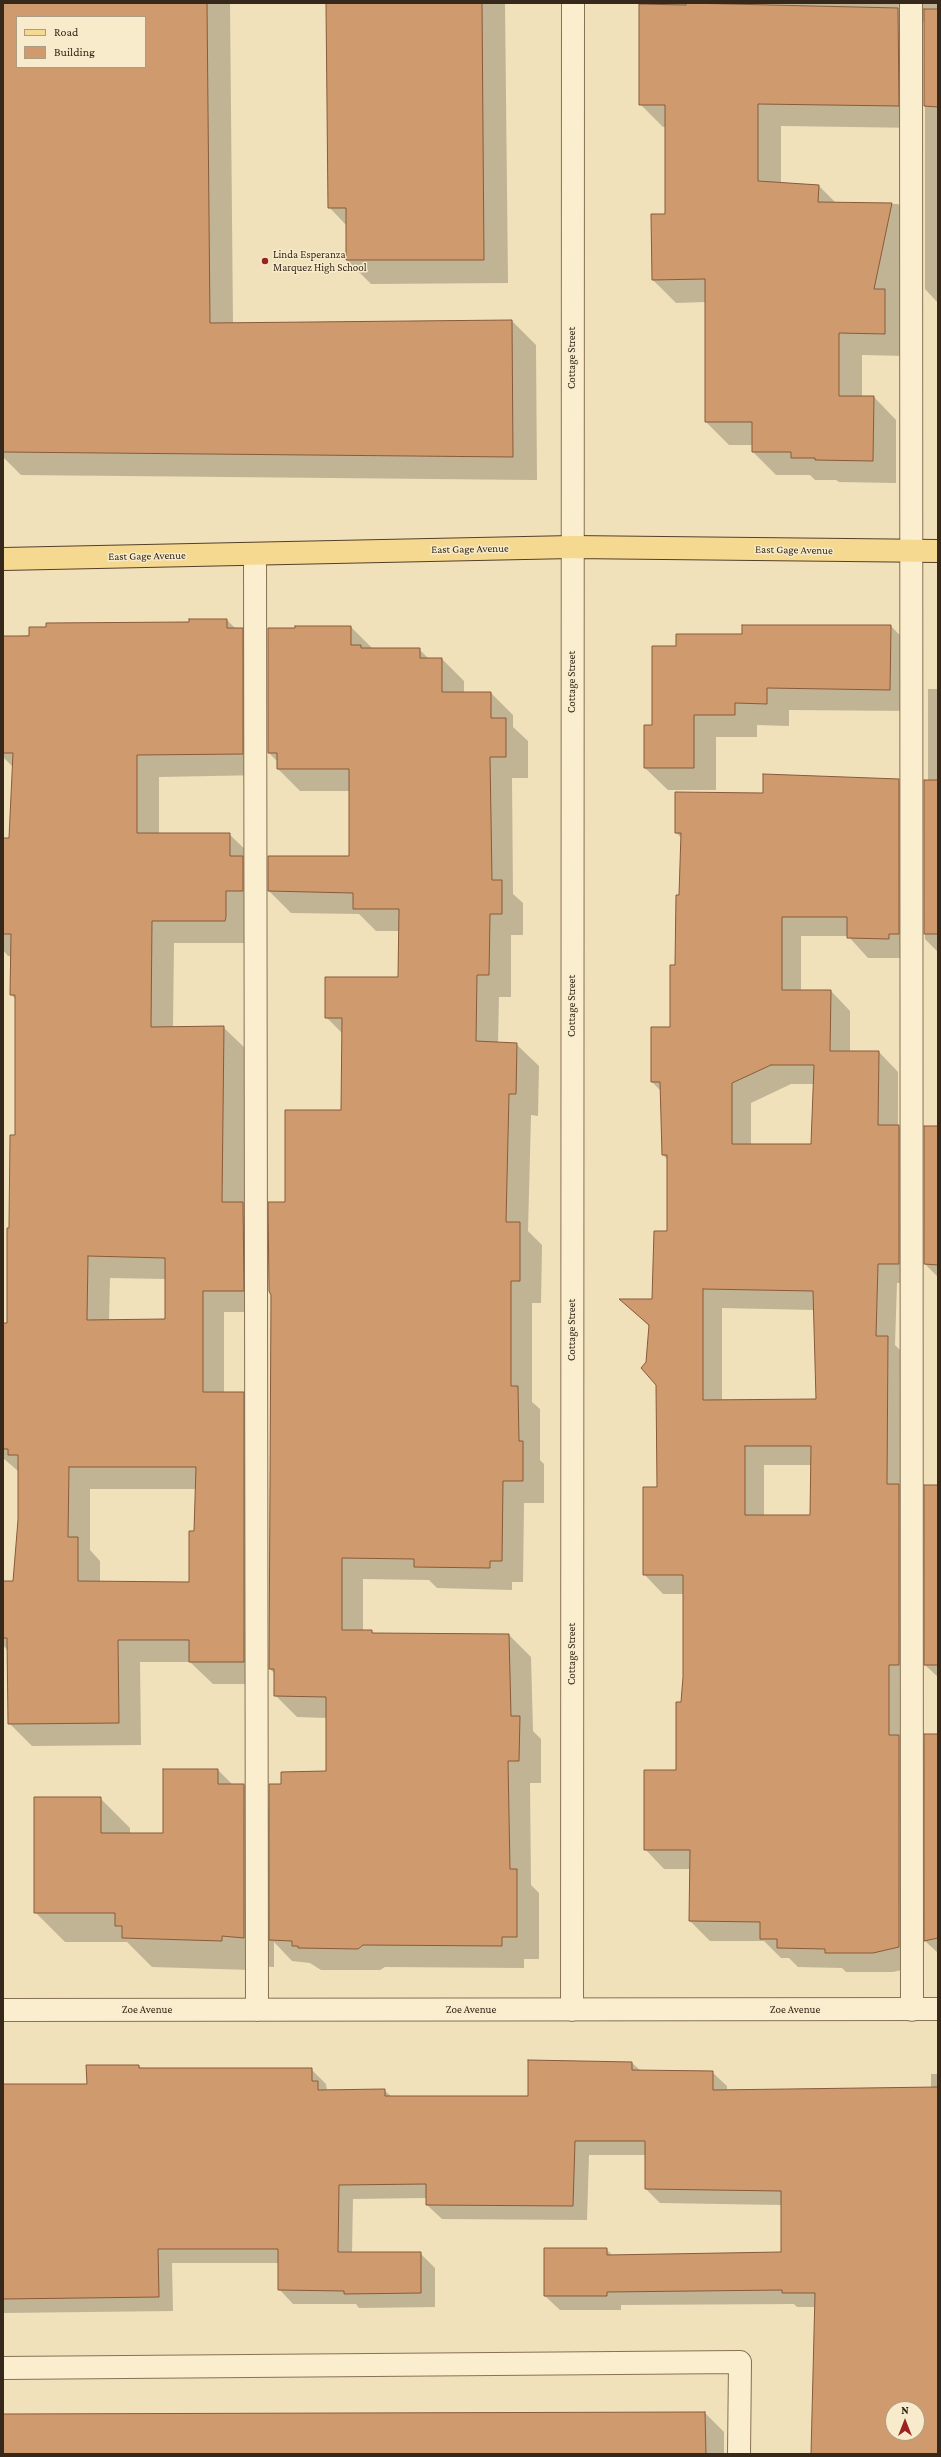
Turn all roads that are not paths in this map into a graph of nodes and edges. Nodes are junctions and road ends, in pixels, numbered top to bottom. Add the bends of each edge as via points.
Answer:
1 (573, 3) edge
2 (911, 3) edge
3 (572, 548) junction
4 (912, 551) junction
5 (938, 551) edge
6 (255, 554) junction
7 (3, 559) edge
8 (938, 2009) edge
9 (3, 2010) edge
10 (257, 2010) junction
11 (572, 2010) junction
12 (912, 2010) junction
13 (3, 2368) edge
14 (739, 2454) edge

1 - 3 street, Cottage Street
2 - 4 street
3 - 4 main road, East Gage Avenue
3 - 6 main road, East Gage Avenue
3 - 11 street, Cottage Street
4 - 5 main road, East Gage Avenue
4 - 12 street
6 - 7 main road, East Gage Avenue
6 - 10 street
8 - 12 street, Zoe Avenue
9 - 10 street, Zoe Avenue
10 - 11 street, Zoe Avenue
11 - 12 street, Zoe Avenue
13 - 14 street via 740,2362

